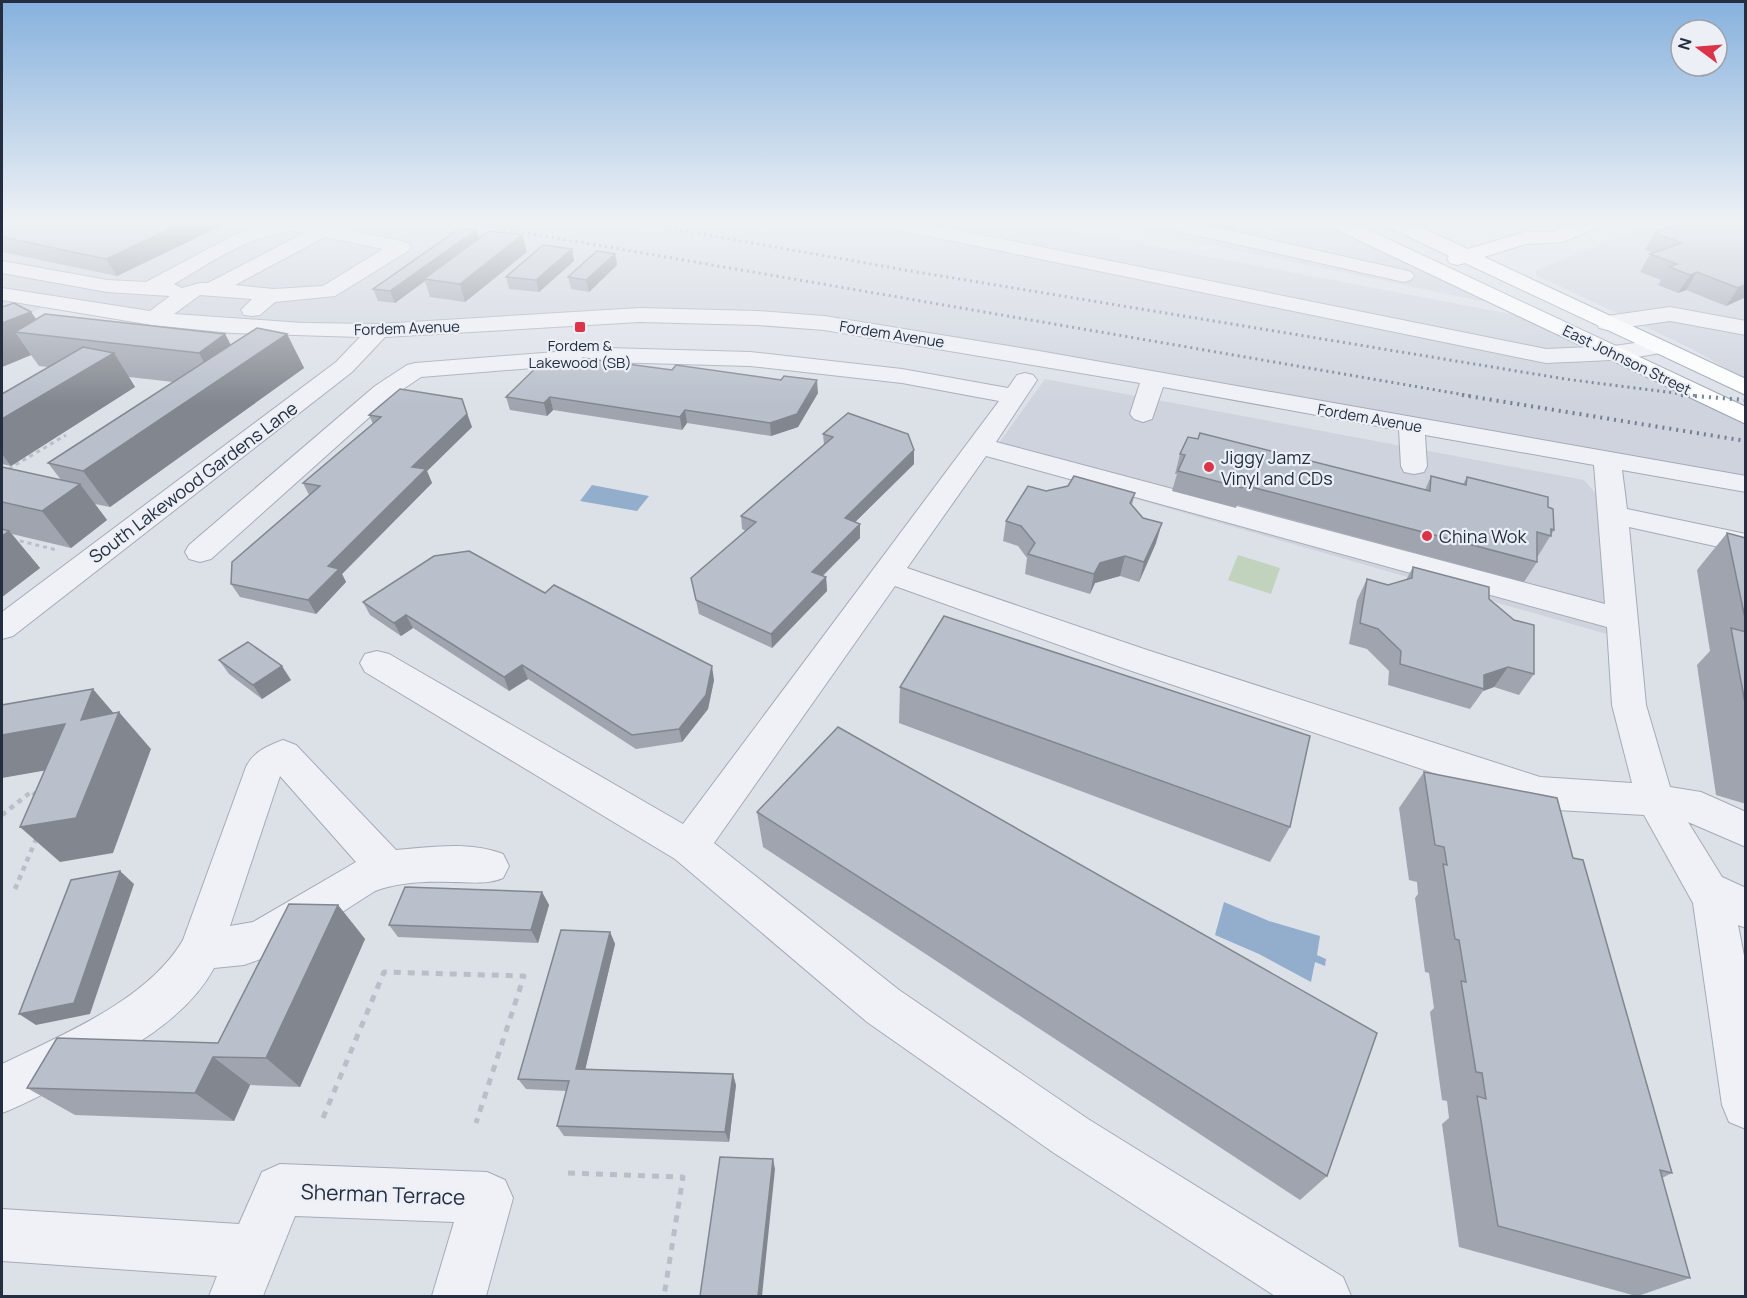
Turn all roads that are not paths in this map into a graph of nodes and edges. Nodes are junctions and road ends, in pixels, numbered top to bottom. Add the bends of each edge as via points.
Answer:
1 (94, 284) edge
2 (159, 284) edge
3 (215, 284) edge
4 (342, 284) edge
5 (1196, 284) edge
6 (1385, 284) edge
7 (1467, 284) edge
8 (1527, 284) edge
9 (151, 288) junction
10 (202, 290) junction
11 (3, 295) edge
12 (268, 296) junction
13 (63, 306) junction
14 (111, 313) junction
15 (1670, 314) junction
16 (1362, 317) junction
17 (152, 318) junction
18 (29, 321) edge
19 (1607, 323) junction
20 (474, 326) junction
21 (1746, 328) edge
22 (88, 329) edge
23 (303, 330) junction
24 (379, 331) junction
25 (130, 336) edge
26 (235, 337) junction
27 (1721, 337) junction
28 (1746, 341) edge
29 (1656, 347) junction
30 (1746, 347) edge
31 (272, 350) edge
32 (1614, 353) junction
33 (1039, 358) junction
34 (458, 366) junction
35 (1153, 379) junction
36 (1746, 387) edge
37 (1015, 397) junction
38 (1143, 414) dead end
39 (1746, 417) edge
40 (1412, 425) junction
41 (980, 446) junction
42 (1607, 460) junction
43 (1414, 466) dead end
44 (1743, 483) edge
45 (1614, 515) junction
46 (1746, 544) edge
47 (200, 552) dead end
48 (889, 573) junction
49 (1623, 620) junction
50 (2, 628) edge
51 (377, 663) dead end
52 (1655, 800) junction
53 (1746, 831) edge
54 (689, 847) junction
55 (489, 866) dead end
56 (387, 868) junction
57 (1707, 890) junction
58 (1746, 909) edge
59 (201, 949) junction
60 (2, 1089) edge
61 (1746, 1105) edge
62 (2, 1235) edge
63 (245, 1274) edge
64 (459, 1296) edge
65 (1324, 1296) edge

1 - 9 street
2 - 9 street
3 - 10 street
4 - 12 street via 328,292
5 - 16 street
6 - 16 street via 1367,291
7 - 32 main road, East Johnson Street
8 - 19 main road, East Johnson Street
9 - 10 street
10 - 12 street
10 - 17 street
11 - 13 street, Fordem Avenue
12 - 26 street
13 - 14 street, Fordem Avenue
13 - 18 street
14 - 17 street, Fordem Avenue
14 - 22 street
15 - 19 street
15 - 21 street
15 - 27 street
16 - 32 street via 1546,356
17 - 26 street, Fordem Avenue
19 - 29 main road, East Johnson Street
20 - 24 street, Fordem Avenue
20 - 33 street, Fordem Avenue via 640,315 757,318 824,323
20 - 34 street
23 - 24 street, Fordem Avenue
23 - 26 street, Fordem Avenue
23 - 31 street
24 - 50 street, South Lakewood Gardens Lane via 344,367
25 - 26 street
27 - 28 street
27 - 30 street
29 - 32 street
29 - 36 main road, East Johnson Street
32 - 39 main road, East Johnson Street
33 - 35 street, Fordem Avenue
33 - 37 street
34 - 37 street via 607,355 750,359 902,376
34 - 47 street via 415,370 398,380
35 - 38 street
35 - 40 street, Fordem Avenue
37 - 41 street
40 - 42 street, Fordem Avenue
40 - 43 street
41 - 48 street
41 - 49 street
42 - 44 street, Fordem Avenue
42 - 45 street
45 - 46 street
45 - 49 street
48 - 52 street via 1540,793
48 - 54 street via 767,735
49 - 52 street via 1629,705
51 - 54 street
52 - 53 street via 1701,808
52 - 57 street
54 - 65 street via 883,1006 1071,1136
55 - 56 street
56 - 59 street via 352,883 266,938 244,945
56 - 59 street via 284,755 264,768
57 - 58 street
57 - 61 street via 1713,900
59 - 60 street via 196,963 156,1002
62 - 63 street, Sherman Terrace
63 - 64 street, Sherman Terrace via 280,1190 487,1198

